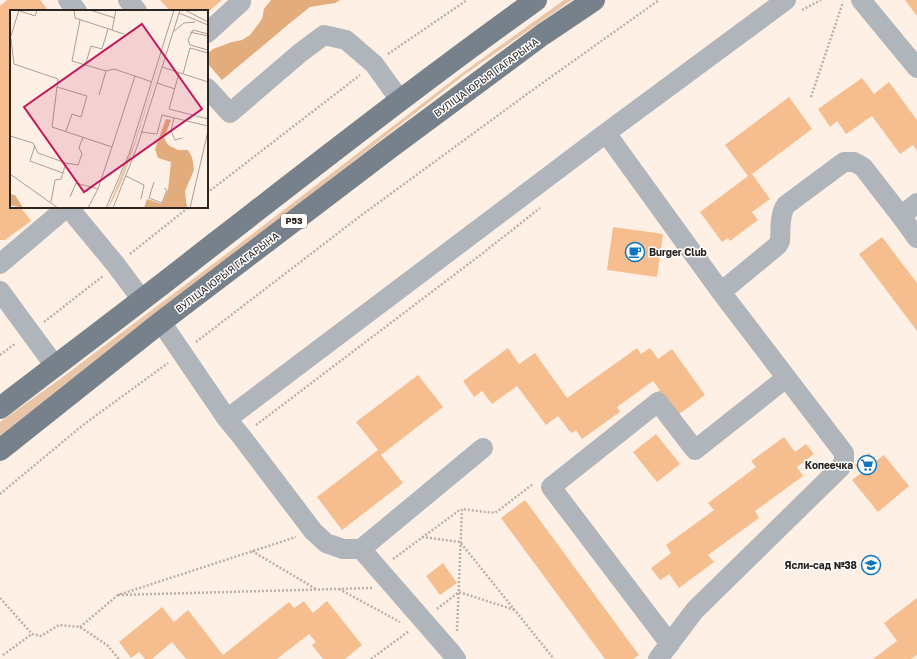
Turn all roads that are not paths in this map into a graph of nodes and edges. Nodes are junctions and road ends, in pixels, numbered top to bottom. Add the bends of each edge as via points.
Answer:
1 (68, 0) edge
2 (128, 0) edge
3 (241, 0) edge
4 (536, 0) edge
5 (594, 0) edge
6 (786, 0) edge
7 (861, 0) edge
8 (76, 10) edge
9 (136, 10) edge
10 (208, 32) edge
11 (917, 68) edge
12 (208, 89) edge
13 (400, 100) junction
14 (606, 133) junction
15 (917, 203) edge
16 (67, 208) edge
17 (69, 208) edge
18 (901, 216) junction
19 (917, 238) edge
20 (0, 264) edge
21 (0, 291) edge
22 (721, 292) junction
23 (142, 300) junction
24 (161, 322) junction
25 (54, 366) junction
26 (786, 378) junction
27 (0, 408) edge
28 (227, 419) junction
29 (483, 448) dead end
30 (0, 450) edge
31 (361, 549) junction
32 (664, 652) edge
33 (450, 656) edge

1 - 8 lane
2 - 9 lane
3 - 10 lane
4 - 13 main road
5 - 24 main road, ВУЛІЦА ЮРЫЯ ГАГАРЫНА / Р53 via 542,35 390,147
6 - 14 lane
7 - 11 lane
12 - 13 lane via 230,113 324,35 346,40 374,64
13 - 23 main road
14 - 22 lane
14 - 28 lane
15 - 18 lane
16 - 20 lane
17 - 23 lane
18 - 19 lane
18 - 22 lane via 863,168 854,162 844,162 786,205 782,210 778,245
21 - 25 lane
22 - 26 lane
23 - 25 main road
24 - 28 lane
24 - 30 main road, ВУЛІЦА ЮРЫЯ ГАГАРЫНА / Р53
25 - 27 main road
26 - 32 lane via 844,453 844,461 840,468 694,610
26 - 32 lane via 695,450 658,402 551,487
28 - 31 lane via 313,531 326,543 343,549
29 - 31 lane
31 - 33 lane via 394,587 418,625

